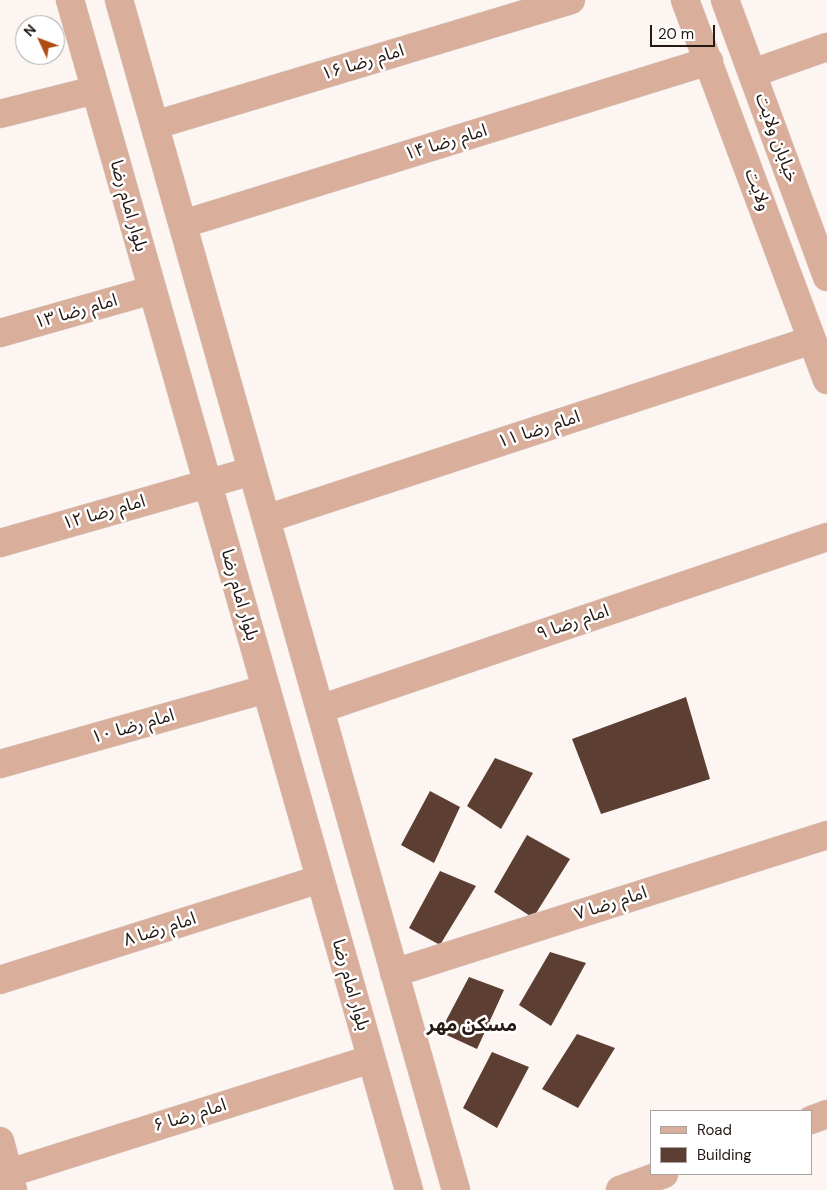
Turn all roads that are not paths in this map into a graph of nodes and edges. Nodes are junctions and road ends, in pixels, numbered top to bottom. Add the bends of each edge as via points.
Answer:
1 (70, 0) edge
2 (119, 0) edge
3 (571, 0) edge
4 (686, 0) edge
5 (725, 0) edge
6 (827, 47) edge
7 (709, 61) junction
8 (753, 74) junction
9 (95, 90) junction
10 (0, 114) edge
11 (154, 125) junction
12 (183, 224) junction
13 (819, 229) edge
14 (827, 277) edge
15 (152, 290) junction
16 (0, 333) edge
17 (812, 340) junction
18 (827, 380) edge
19 (252, 471) junction
20 (207, 483) junction
21 (266, 519) junction
22 (827, 538) edge
23 (0, 543) edge
24 (266, 689) junction
25 (320, 709) junction
26 (0, 764) edge
27 (827, 835) edge
28 (320, 879) junction
29 (394, 973) junction
30 (0, 980) edge
31 (371, 1059) junction
32 (827, 1114) edge
33 (812, 1120) edge
34 (0, 1141) edge
35 (661, 1175) edge
36 (7, 1180) edge
37 (409, 1190) edge
38 (456, 1190) edge
39 (620, 1190) edge

1 - 9 street, بلوار امام رضا
2 - 11 street
3 - 11 street, امام رضا ۱۶
4 - 7 street, ولایت
5 - 8 street, خیابان ولایت
6 - 8 street
7 - 12 street, امام رضا ۱۴
7 - 17 street, ولایت
8 - 13 street, خیابان ولایت
9 - 10 street
9 - 15 street, بلوار امام رضا
11 - 12 street
12 - 19 street
13 - 14 street, خیابان ولایت
15 - 16 street, امام رضا ۱۳
15 - 20 street, بلوار امام رضا
17 - 18 street, ولایت
17 - 21 street, امام رضا ۱۱
19 - 20 street, امام رضا ۱۲
19 - 21 street
20 - 23 street, امام رضا ۱۲
20 - 24 street, بلوار امام رضا
21 - 25 street
22 - 25 street, امام رضا ۹
24 - 26 street, امام رضا ۱۰
24 - 28 street, بلوار امام رضا
25 - 29 street
27 - 29 street, امام رضا ۷
28 - 30 street, امام رضا ۸
28 - 31 street, بلوار امام رضا
29 - 38 street
31 - 36 street, امام رضا ۶
31 - 37 street, بلوار امام رضا
32 - 33 street
34 - 36 street
35 - 39 street

